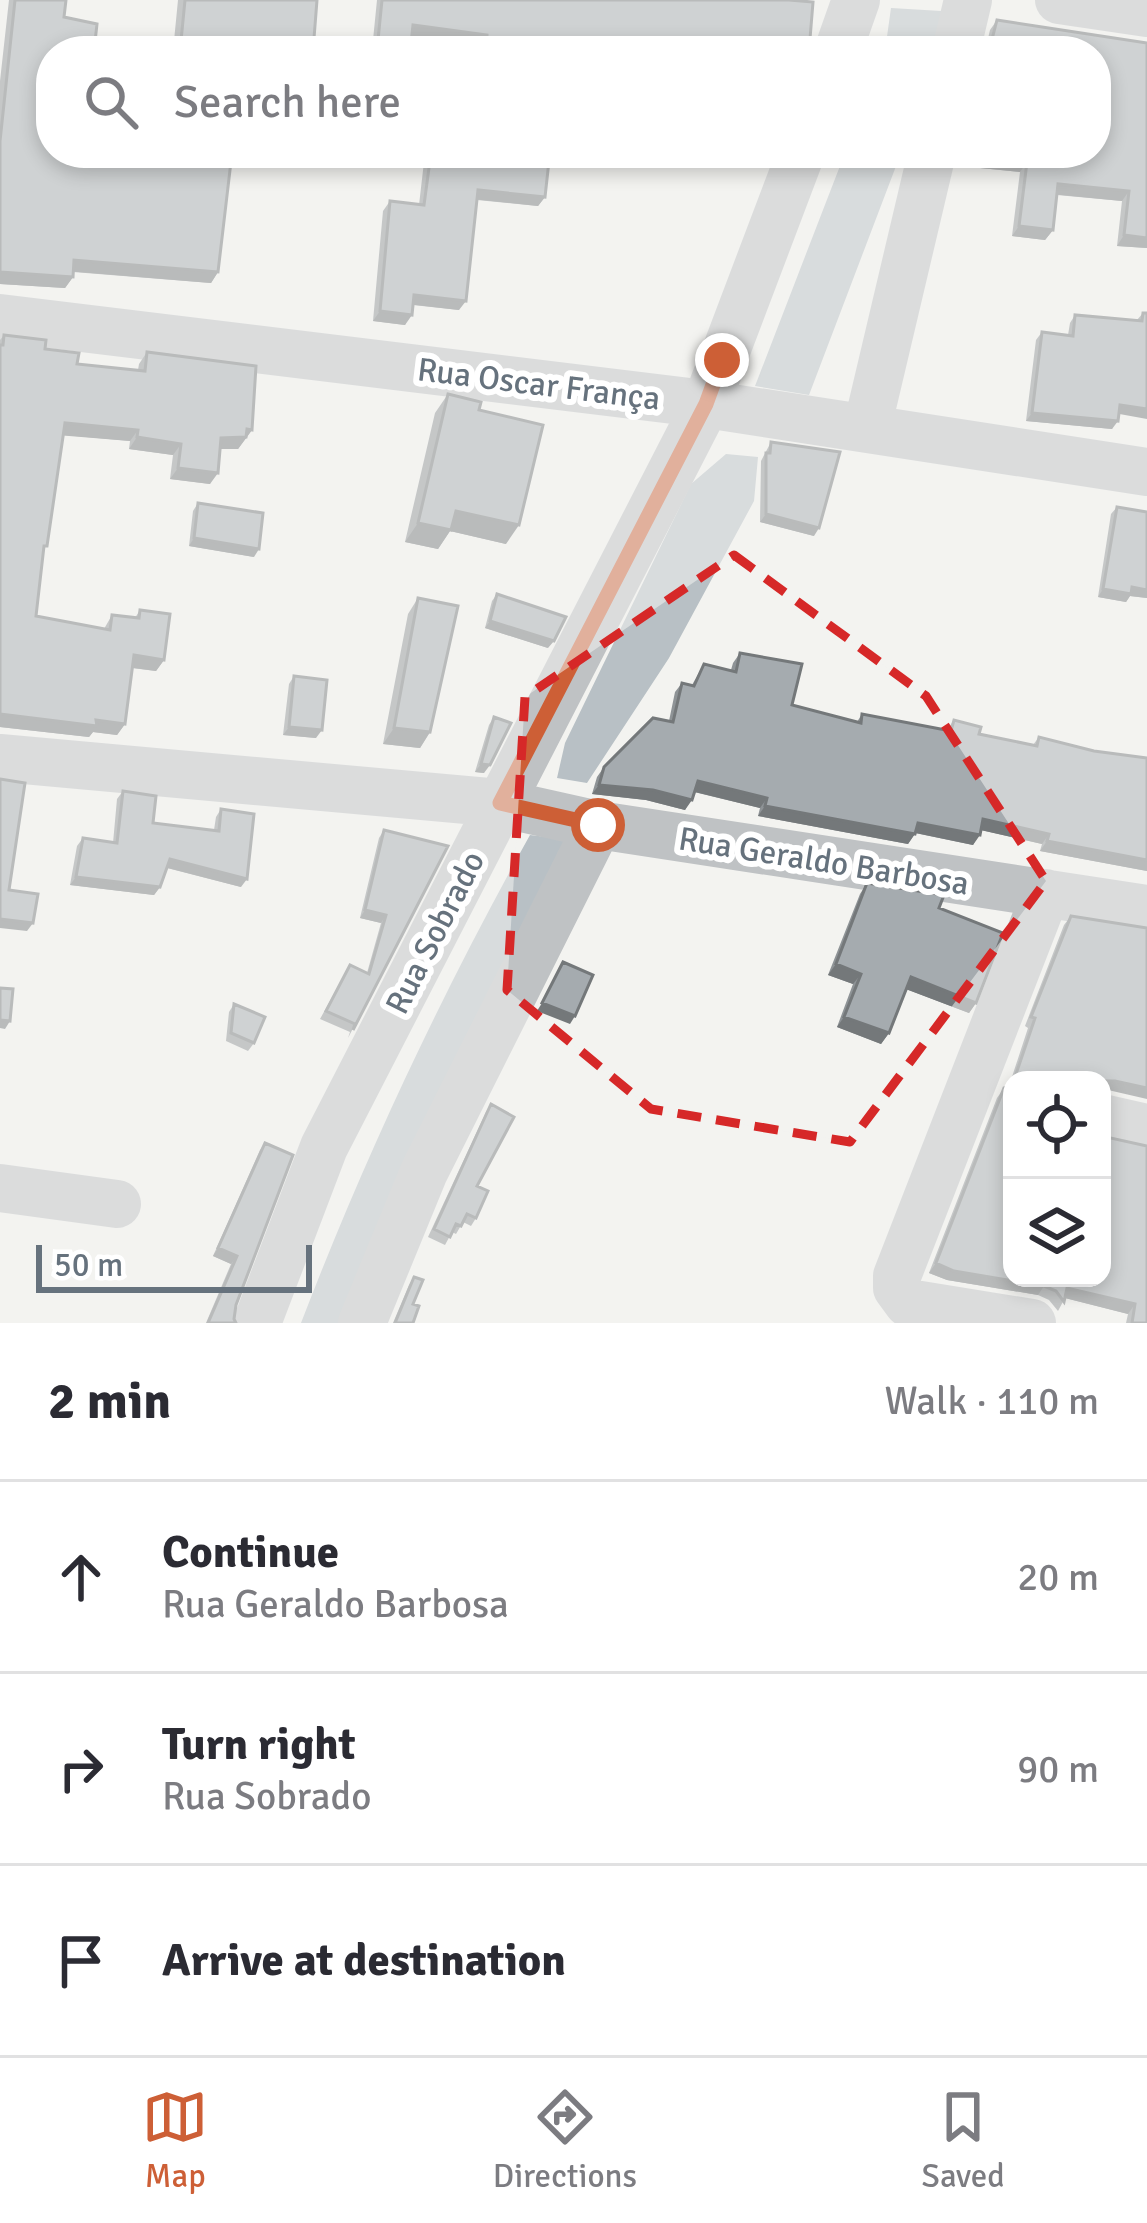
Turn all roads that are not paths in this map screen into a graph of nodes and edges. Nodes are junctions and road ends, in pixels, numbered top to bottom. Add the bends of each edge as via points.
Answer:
1 (856, 0) edge
2 (968, 0) edge
3 (1059, 0) edge
4 (1147, 13) edge
5 (843, 36) edge
6 (960, 36) edge
7 (795, 168) edge
8 (928, 168) edge
9 (0, 318) edge
10 (706, 404) junction
11 (867, 428) junction
12 (1147, 472) edge
13 (0, 758) edge
14 (500, 803) junction
15 (598, 825) junction
16 (1046, 893) junction
17 (1147, 909) edge
18 (992, 1092) edge
19 (1111, 1120) edge
20 (1147, 1128) edge
21 (0, 1188) edge
22 (116, 1204) dead end
23 (257, 1323) edge
24 (362, 1323) edge
25 (1032, 1323) edge

1 - 5 street
2 - 6 street
3 - 4 street
7 - 10 street, Rua Sobrado
8 - 11 street
9 - 10 street, Rua Oscar França
10 - 11 street, Rua Oscar França
10 - 14 street, Rua Sobrado
11 - 12 street, Rua Oscar França
13 - 14 street, Rua Geraldo Barbosa
14 - 15 street, Rua Geraldo Barbosa
14 - 23 street, Rua Sobrado via 324,1147
15 - 16 street, Rua Geraldo Barbosa
15 - 24 street via 424,1172
16 - 17 street, Rua Geraldo Barbosa
16 - 18 street
18 - 25 street via 897,1288 908,1303
19 - 20 street
21 - 22 street

